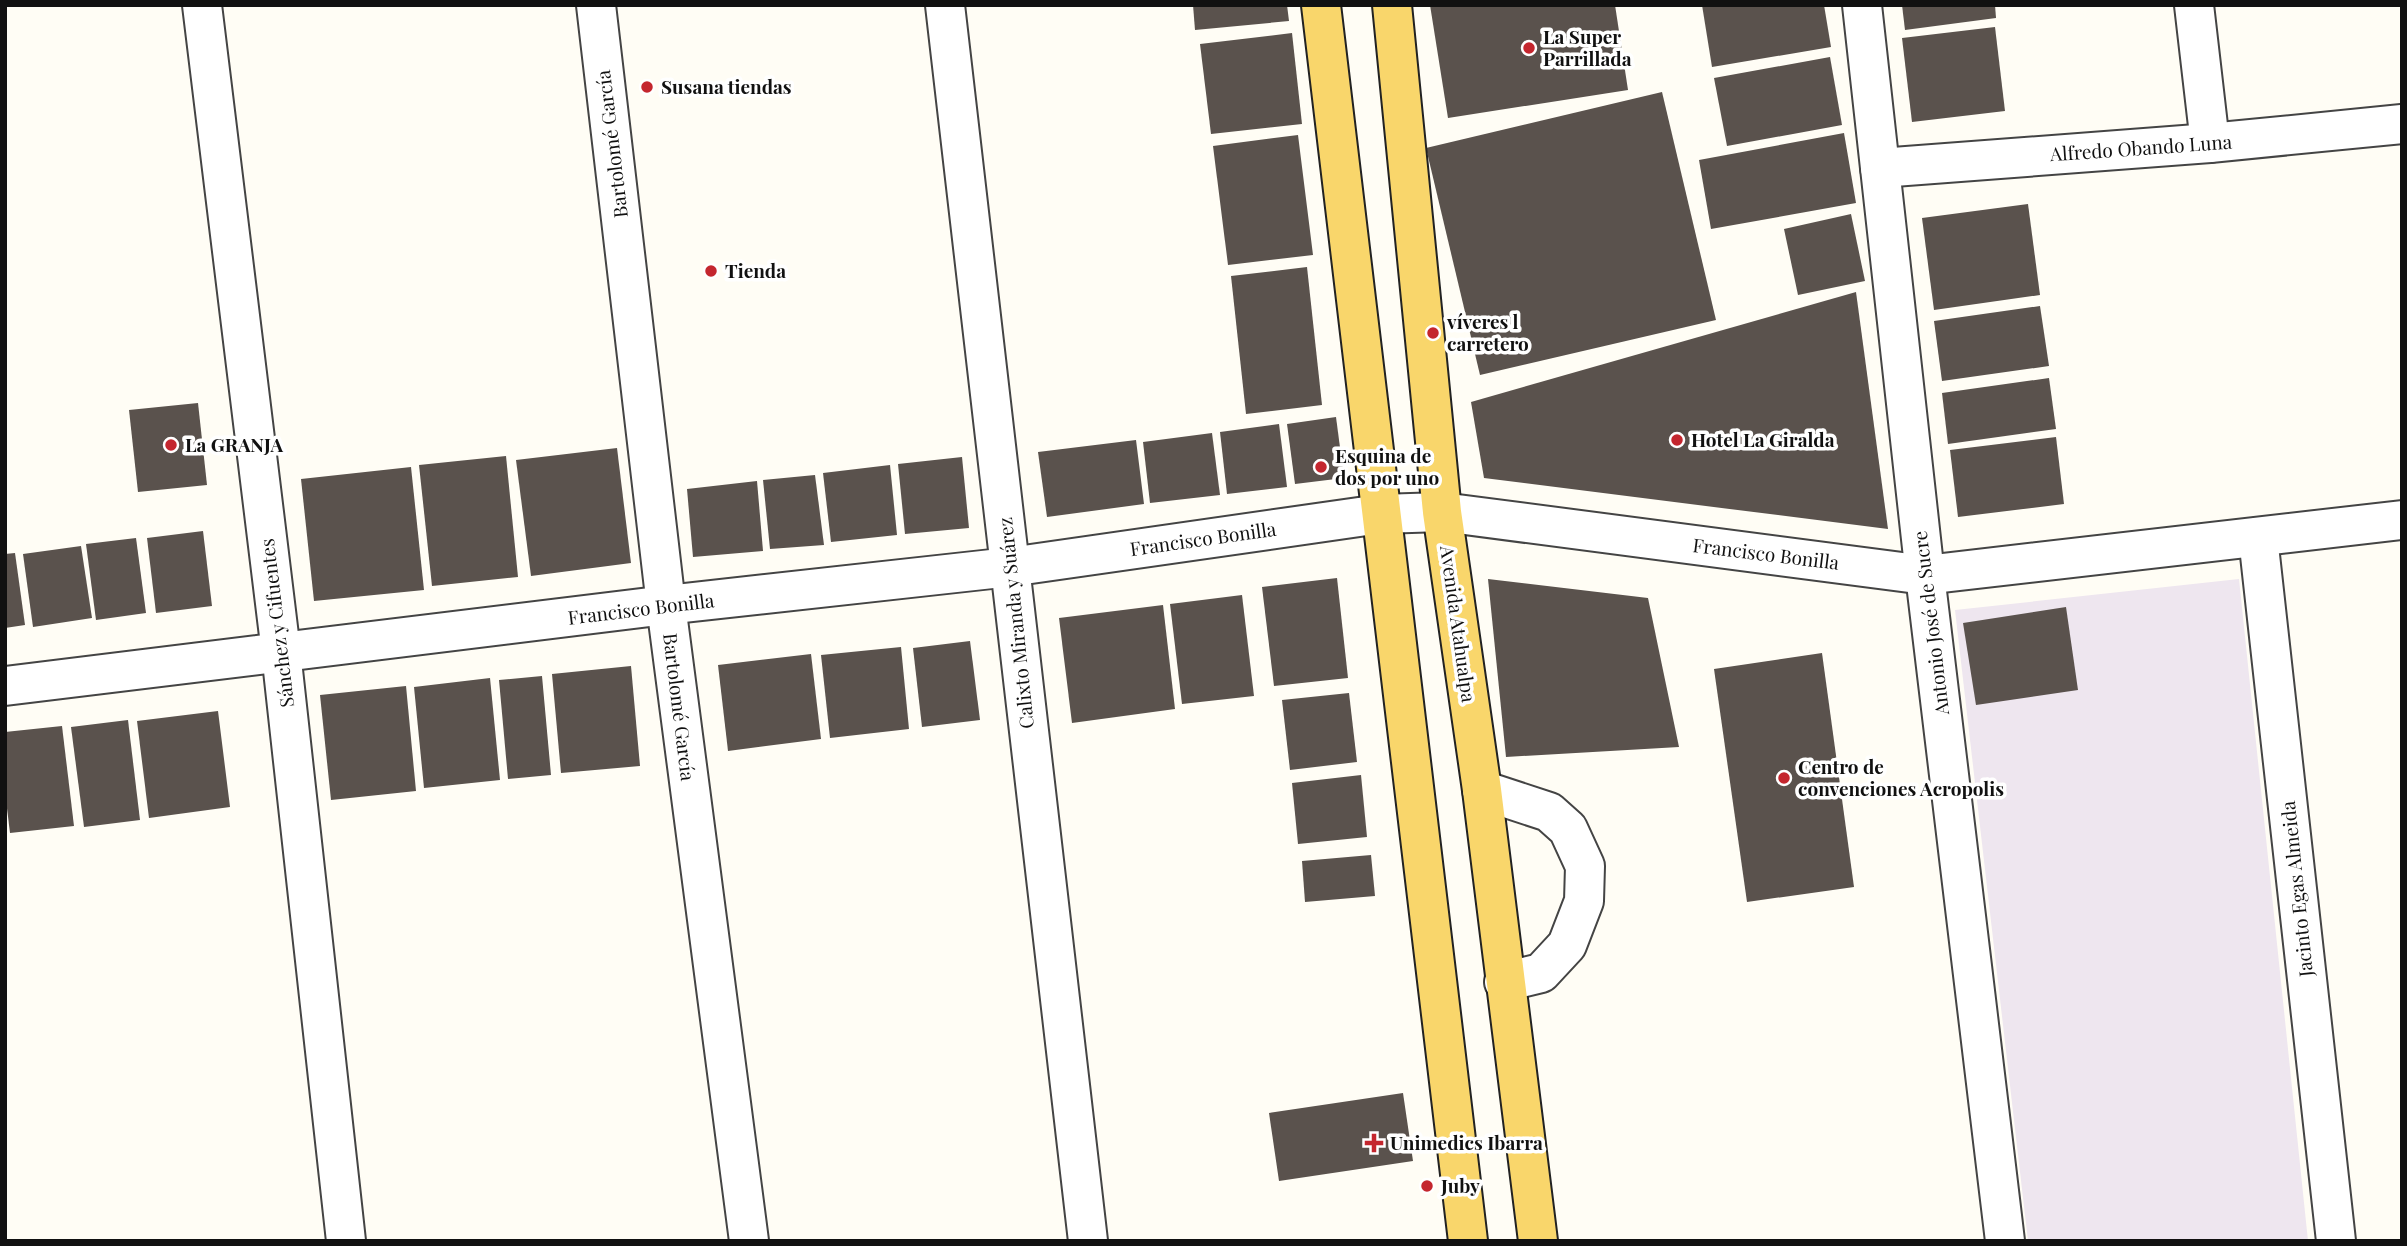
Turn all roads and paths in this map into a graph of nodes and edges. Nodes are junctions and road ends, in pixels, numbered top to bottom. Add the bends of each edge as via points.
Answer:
1 (202, 5) edge
2 (596, 5) edge
3 (945, 5) edge
4 (1321, 5) edge
5 (1392, 5) edge
6 (1862, 5) edge
7 (2194, 5) edge
8 (2402, 124) edge
9 (2210, 143) junction
10 (1880, 168) junction
11 (1442, 512) junction
12 (1380, 514) junction
13 (2402, 520) edge
14 (2258, 537) junction
15 (1010, 567) junction
16 (1925, 575) junction
17 (666, 605) junction
18 (281, 652) junction
19 (5, 686) edge
20 (1482, 790) junction
21 (1504, 982) junction
22 (346, 1241) edge
23 (749, 1241) edge
24 (1088, 1241) edge
25 (1468, 1241) edge
26 (1538, 1241) edge
27 (2005, 1241) edge
28 (2336, 1241) edge

1 - 18 street, Sánchez y Cifuentes
2 - 17 street, Bartolomé García
3 - 15 street, Calixto Miranda y Suárez
4 - 12 main road
5 - 11 main road, Avenida Atahualpa
6 - 10 street, Antonio José de Sucre
7 - 9 street
8 - 9 street, Alfredo Obando Luna
9 - 10 street, Alfredo Obando Luna
10 - 16 street, Antonio José de Sucre
11 - 12 street, Francisco Bonilla
11 - 16 street, Francisco Bonilla
11 - 20 main road, Avenida Atahualpa
12 - 15 street, Francisco Bonilla
12 - 25 main road
13 - 14 street, Francisco Bonilla
14 - 16 street, Francisco Bonilla
14 - 28 street, Jacinto Egas Almeida
15 - 17 street, Francisco Bonilla
15 - 24 street, Calixto Miranda y Suárez
16 - 27 street, Antonio José de Sucre
17 - 18 street, Francisco Bonilla
17 - 23 street, Bartolomé García
18 - 19 street, Francisco Bonilla
18 - 22 street, Sánchez y Cifuentes
20 - 21 main road, Avenida Atahualpa
20 - 21 street via 1549,812 1568,828 1585,866 1584,901 1567,945 1541,973
21 - 26 main road, Avenida Atahualpa

